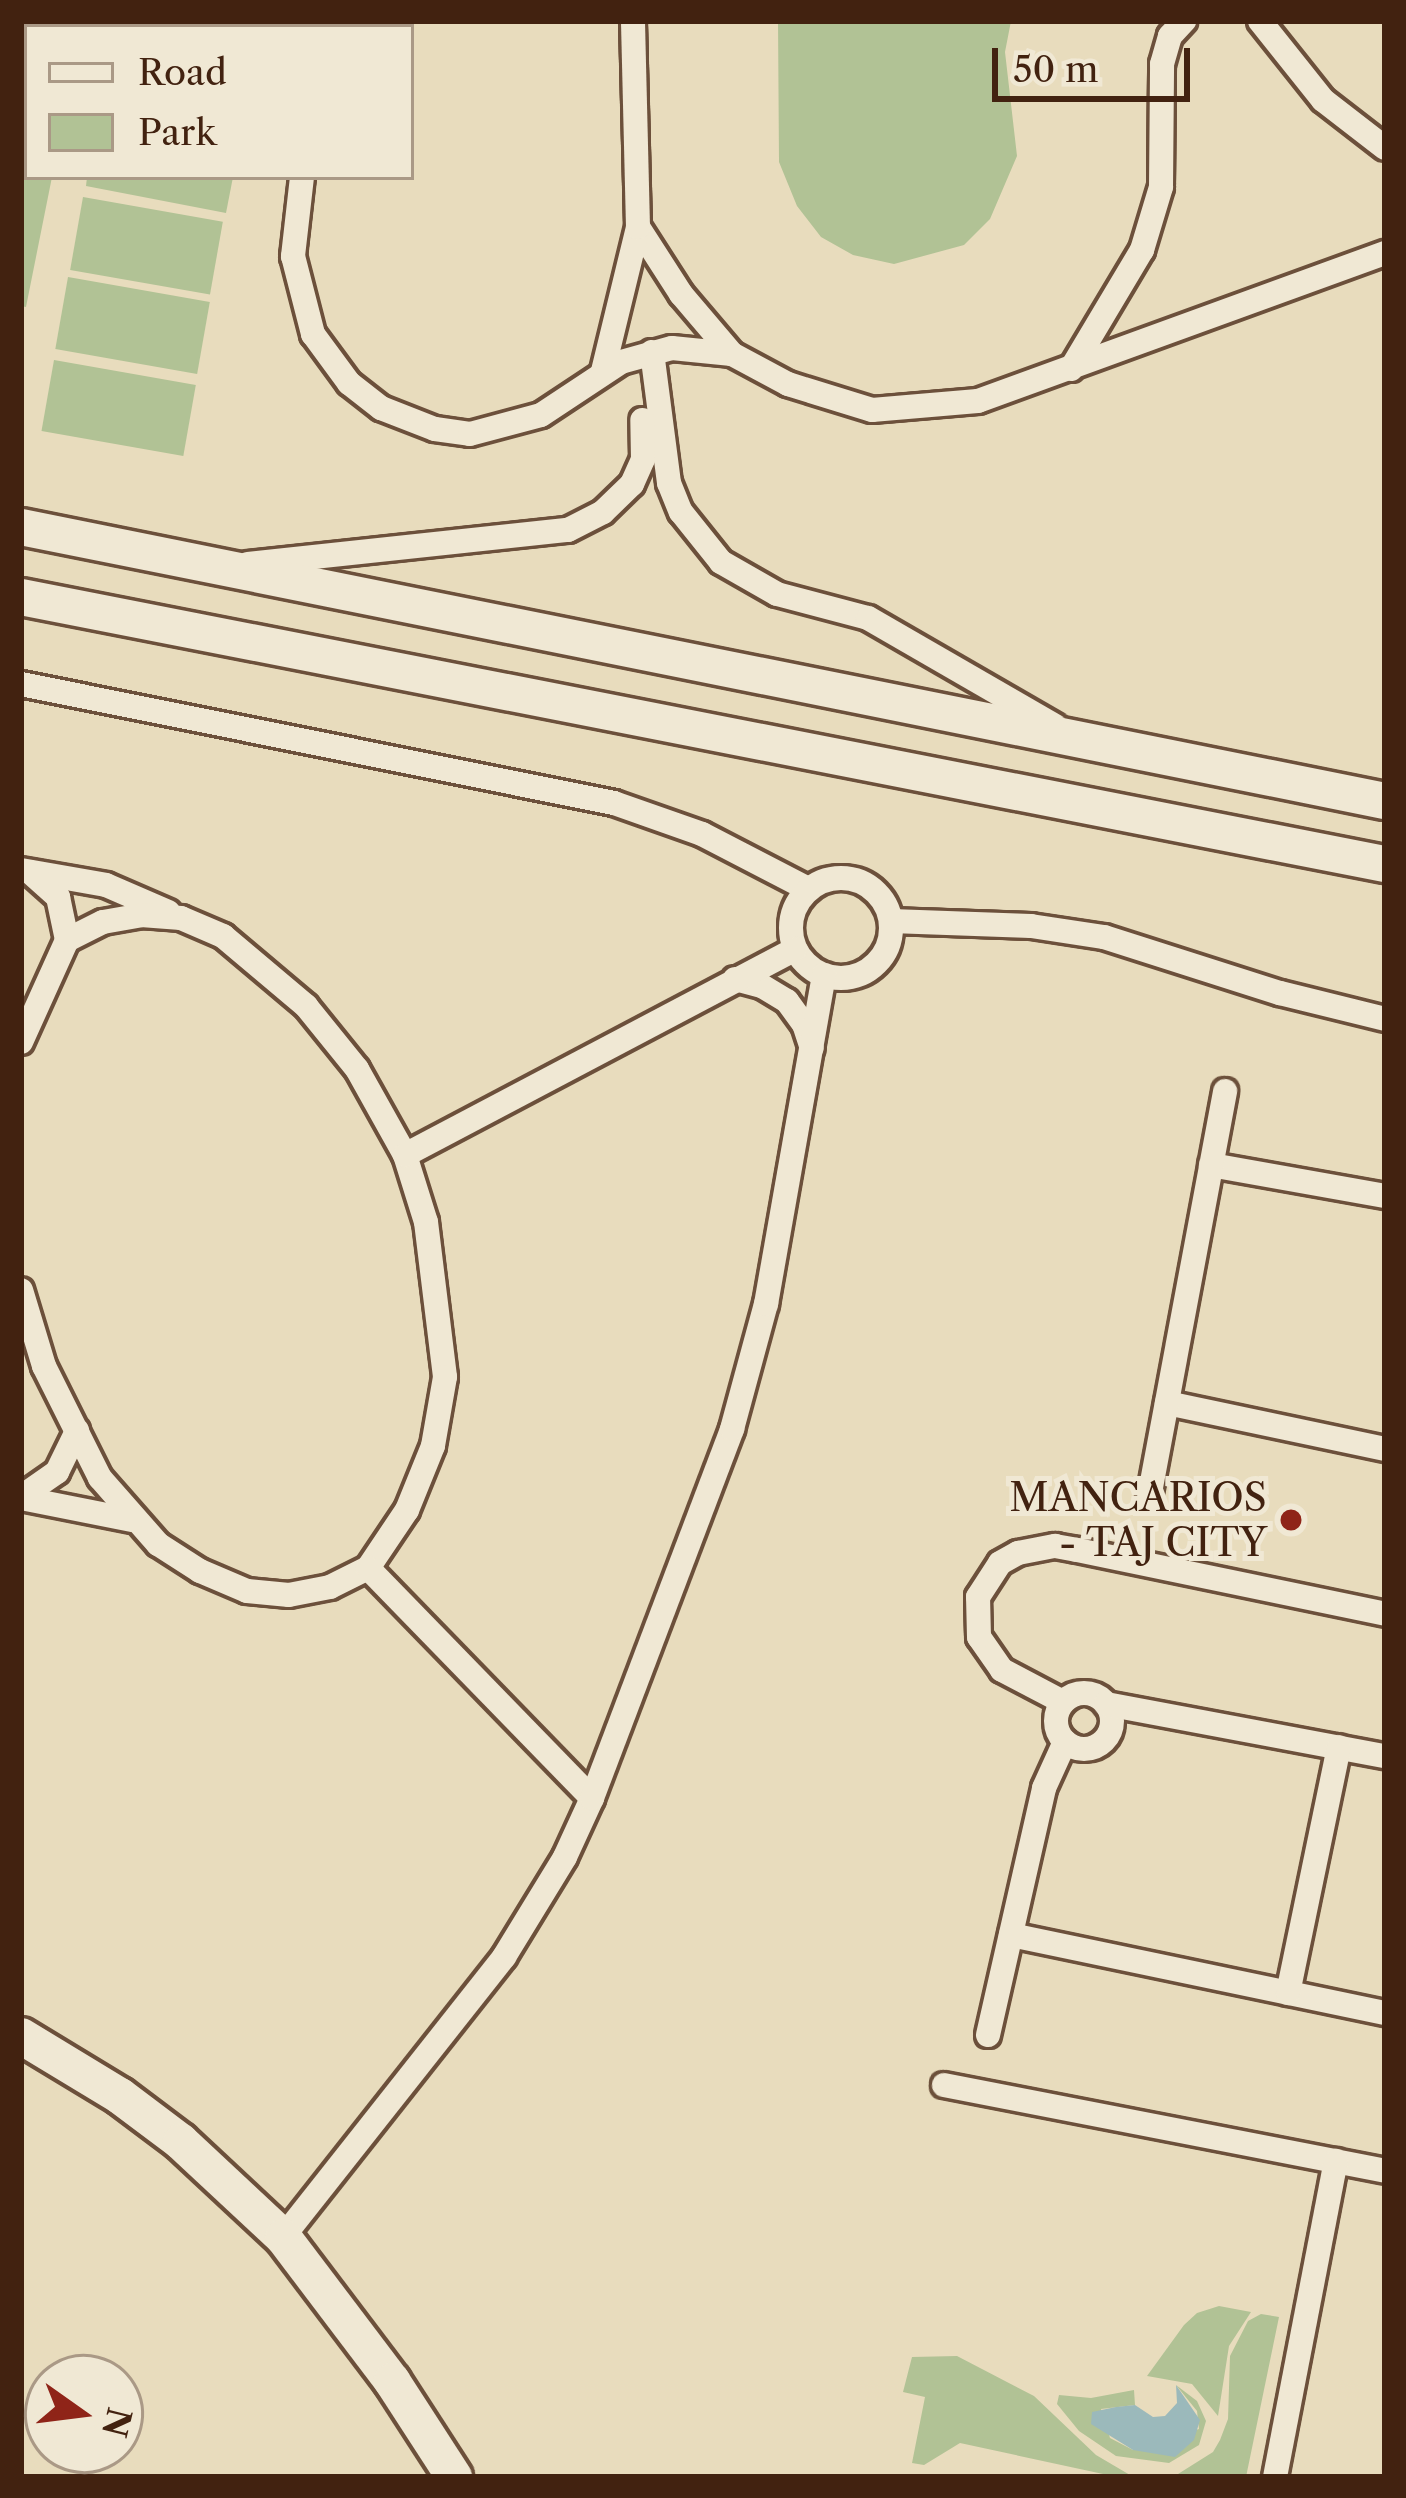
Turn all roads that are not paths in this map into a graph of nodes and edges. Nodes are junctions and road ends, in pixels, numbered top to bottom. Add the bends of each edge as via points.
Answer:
1 (634, 21) edge
2 (1184, 21) edge
3 (1260, 21) edge
4 (1385, 148) edge
5 (302, 180) edge
6 (638, 227) junction
7 (1385, 253) edge
8 (644, 354) junction
9 (732, 354) junction
10 (1071, 369) junction
11 (603, 371) junction
12 (653, 467) junction
13 (21, 527) edge
14 (221, 566) junction
15 (21, 597) edge
16 (21, 684) edge
17 (1078, 739) junction
18 (1385, 801) edge
19 (1385, 864) edge
20 (25, 870) edge
21 (808, 889) junction
22 (181, 918) junction
23 (891, 921) junction
24 (67, 940) junction
25 (795, 949) junction
26 (824, 975) junction
27 (735, 979) junction
28 (1385, 1019) edge
29 (21, 1042) edge
30 (814, 1052) junction
31 (1225, 1091) dead end
32 (405, 1156) junction
33 (1211, 1165) junction
34 (1385, 1196) edge
35 (21, 1290) edge
36 (1167, 1403) junction
37 (77, 1431) junction
38 (1385, 1449) edge
39 (21, 1497) edge
40 (1149, 1498) dead end
41 (131, 1520) junction
42 (368, 1568) junction
43 (1385, 1614) edge
44 (1063, 1702) junction
45 (1106, 1704) junction
46 (1064, 1742) junction
47 (1339, 1747) junction
48 (1385, 1756) edge
49 (592, 1798) junction
50 (1011, 1935) junction
51 (1288, 1993) junction
52 (1385, 2013) edge
53 (21, 2036) edge
54 (988, 2036) dead end
55 (944, 2085) dead end
56 (1336, 2161) junction
57 (1385, 2171) edge
58 (283, 2236) junction
59 (454, 2477) edge
60 (1275, 2477) edge

1 - 6 street
2 - 10 street via 1162,64 1161,187 1142,250
3 - 4 street via 1323,100
5 - 11 street via 293,256 303,308 325,353 381,408 470,434 541,415
6 - 9 street
6 - 11 street
7 - 10 street
8 - 9 street
8 - 11 street
8 - 12 street via 644,442
9 - 10 street via 803,390 872,410 977,401
12 - 14 street via 603,512 568,530
12 - 17 street via 699,539 747,581 868,618
13 - 14 main road
14 - 17 main road
15 - 19 main road
16 - 21 street via 614,803 702,835
17 - 18 main road
20 - 22 street via 106,885
20 - 24 street via 58,898
21 - 23 street via 827,879 868,885
21 - 25 street via 790,927
22 - 24 street via 103,922
22 - 32 street via 223,936 306,1006 357,1069
23 - 26 street via 889,941 864,972
23 - 28 street via 1104,937
24 - 29 street
25 - 26 street
25 - 27 street
26 - 30 street
27 - 30 street via 787,1001
27 - 32 street
30 - 49 street via 766,1304 732,1429
31 - 33 street
32 - 42 street via 426,1222 445,1377 434,1446 407,1510
33 - 34 street
33 - 36 street
35 - 37 street via 44,1366
36 - 38 street
36 - 40 street
37 - 39 street via 57,1472
37 - 41 street
39 - 41 street
41 - 42 street via 200,1571 247,1591 310,1591
42 - 49 street
43 - 44 street via 1055,1546 1018,1553 978,1597 979,1637 1002,1670
44 - 45 street via 1085,1693
44 - 46 street via 1056,1726
45 - 46 street via 1111,1728 1103,1742 1079,1749
45 - 47 street
46 - 50 street via 1044,1788
47 - 48 street
47 - 51 street
49 - 58 street via 504,1957
50 - 51 street
50 - 54 street
51 - 52 street
53 - 58 main road via 166,2130
55 - 56 street
56 - 57 street
56 - 60 street
58 - 59 main road

